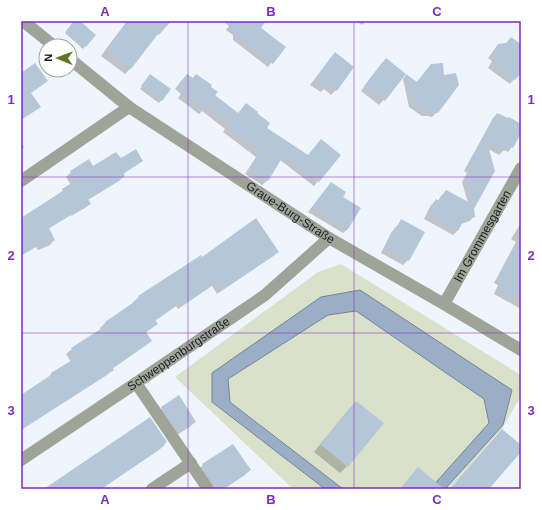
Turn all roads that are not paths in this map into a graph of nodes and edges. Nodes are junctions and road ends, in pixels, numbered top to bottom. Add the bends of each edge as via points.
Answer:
1 (23, 21) edge
2 (44, 38) edge
3 (78, 66) edge
4 (129, 107) junction
5 (521, 168) edge
6 (21, 181) edge
7 (330, 238) junction
8 (444, 304) junction
9 (521, 350) edge
10 (136, 383) junction
11 (21, 460) edge
12 (191, 463) junction
13 (152, 489) edge
14 (208, 489) edge

1 - 2 street
3 - 4 street, Graue-Burg-Straße
4 - 6 street
4 - 7 street, Graue-Burg-Straße
5 - 8 street, Im Grommesgarten
7 - 8 street, Graue-Burg-Straße
7 - 10 street, Schweppenburgstraße via 265,295
8 - 9 street, Graue-Burg-Straße
10 - 11 street, Schweppenburgstraße
10 - 12 street
12 - 13 street
12 - 14 street

